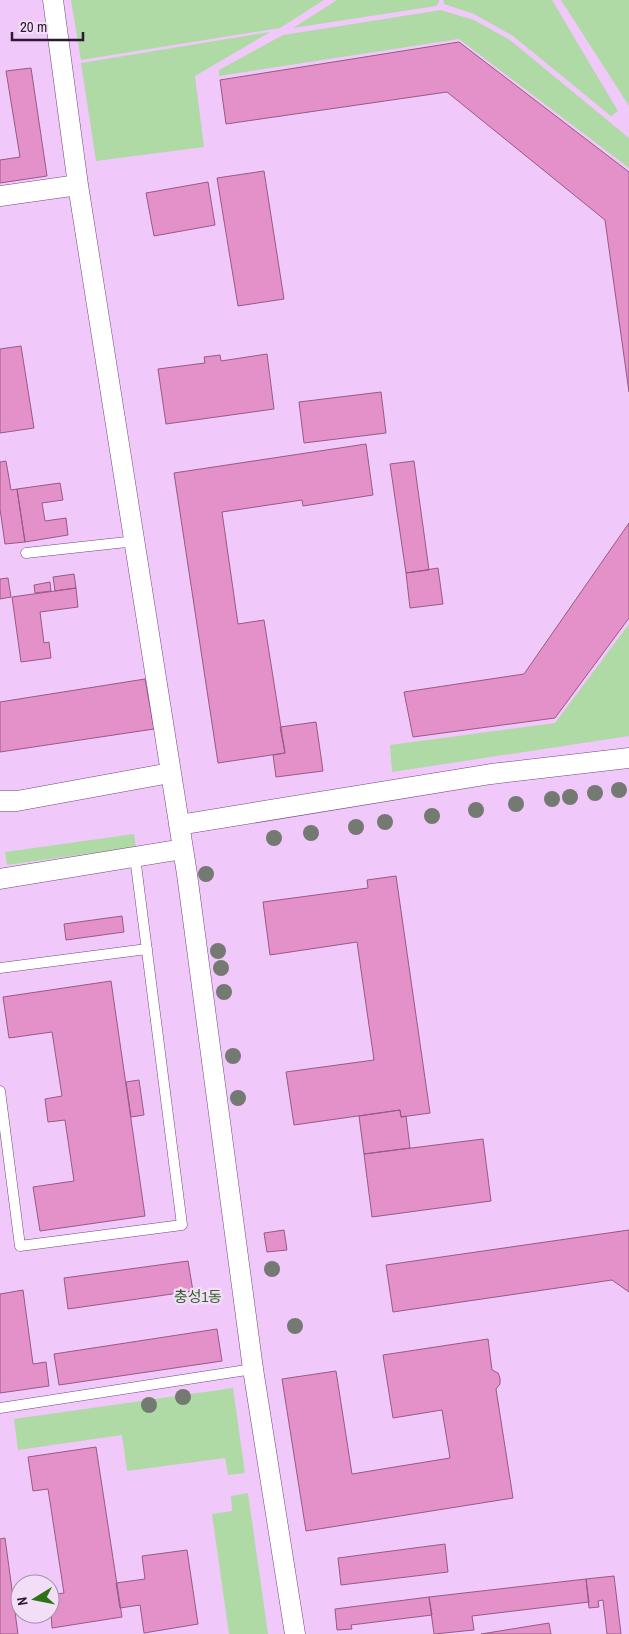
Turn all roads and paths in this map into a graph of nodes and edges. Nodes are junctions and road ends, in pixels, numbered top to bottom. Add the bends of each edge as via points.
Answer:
1 (53, 0) edge
2 (78, 185) junction
3 (0, 196) edge
4 (136, 540) junction
5 (26, 553) dead end
6 (629, 758) edge
7 (170, 773) junction
8 (0, 801) edge
9 (179, 825) junction
10 (183, 849) junction
11 (135, 857) junction
12 (0, 879) edge
13 (147, 949) junction
14 (0, 968) edge
15 (0, 1091) edge
16 (253, 1369) junction
17 (0, 1408) edge
18 (295, 1634) edge

1 - 2 street
2 - 3 street
2 - 4 street
4 - 5 lane
4 - 7 street
6 - 9 street via 491,774
7 - 8 street via 17,801
7 - 9 street
9 - 10 street
10 - 11 street
10 - 16 street
11 - 12 street
11 - 13 lane
13 - 14 lane
13 - 15 lane via 182,1225 20,1246
16 - 17 lane
16 - 18 street

